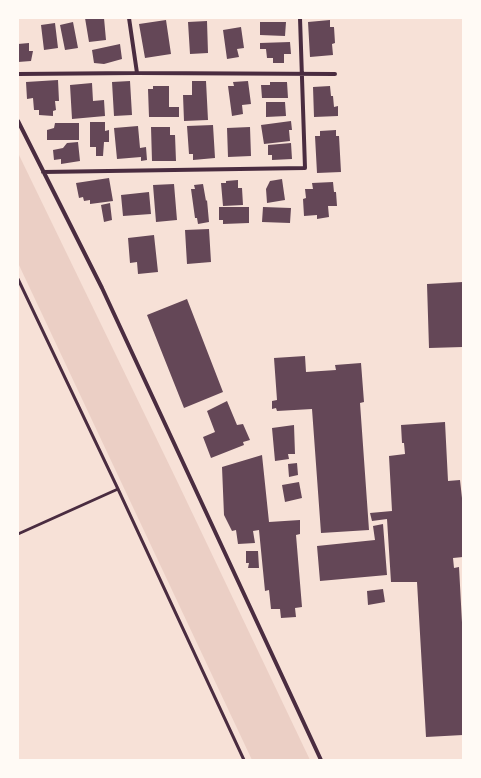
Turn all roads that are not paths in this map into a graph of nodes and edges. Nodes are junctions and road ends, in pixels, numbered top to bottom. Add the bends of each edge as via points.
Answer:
1 (128, 18) edge
2 (300, 18) edge
3 (137, 73) junction
4 (18, 74) edge
5 (301, 74) junction
6 (335, 74) dead end
7 (18, 122) edge
8 (43, 172) junction
9 (18, 279) edge
10 (118, 489) junction
11 (18, 534) edge
12 (244, 760) edge
13 (321, 760) edge

1 - 3 street
2 - 5 street
3 - 4 street
3 - 5 street
5 - 6 street
5 - 8 street via 305,168
7 - 8 street
8 - 13 street via 102,288
9 - 10 lane
10 - 11 lane
10 - 12 lane

